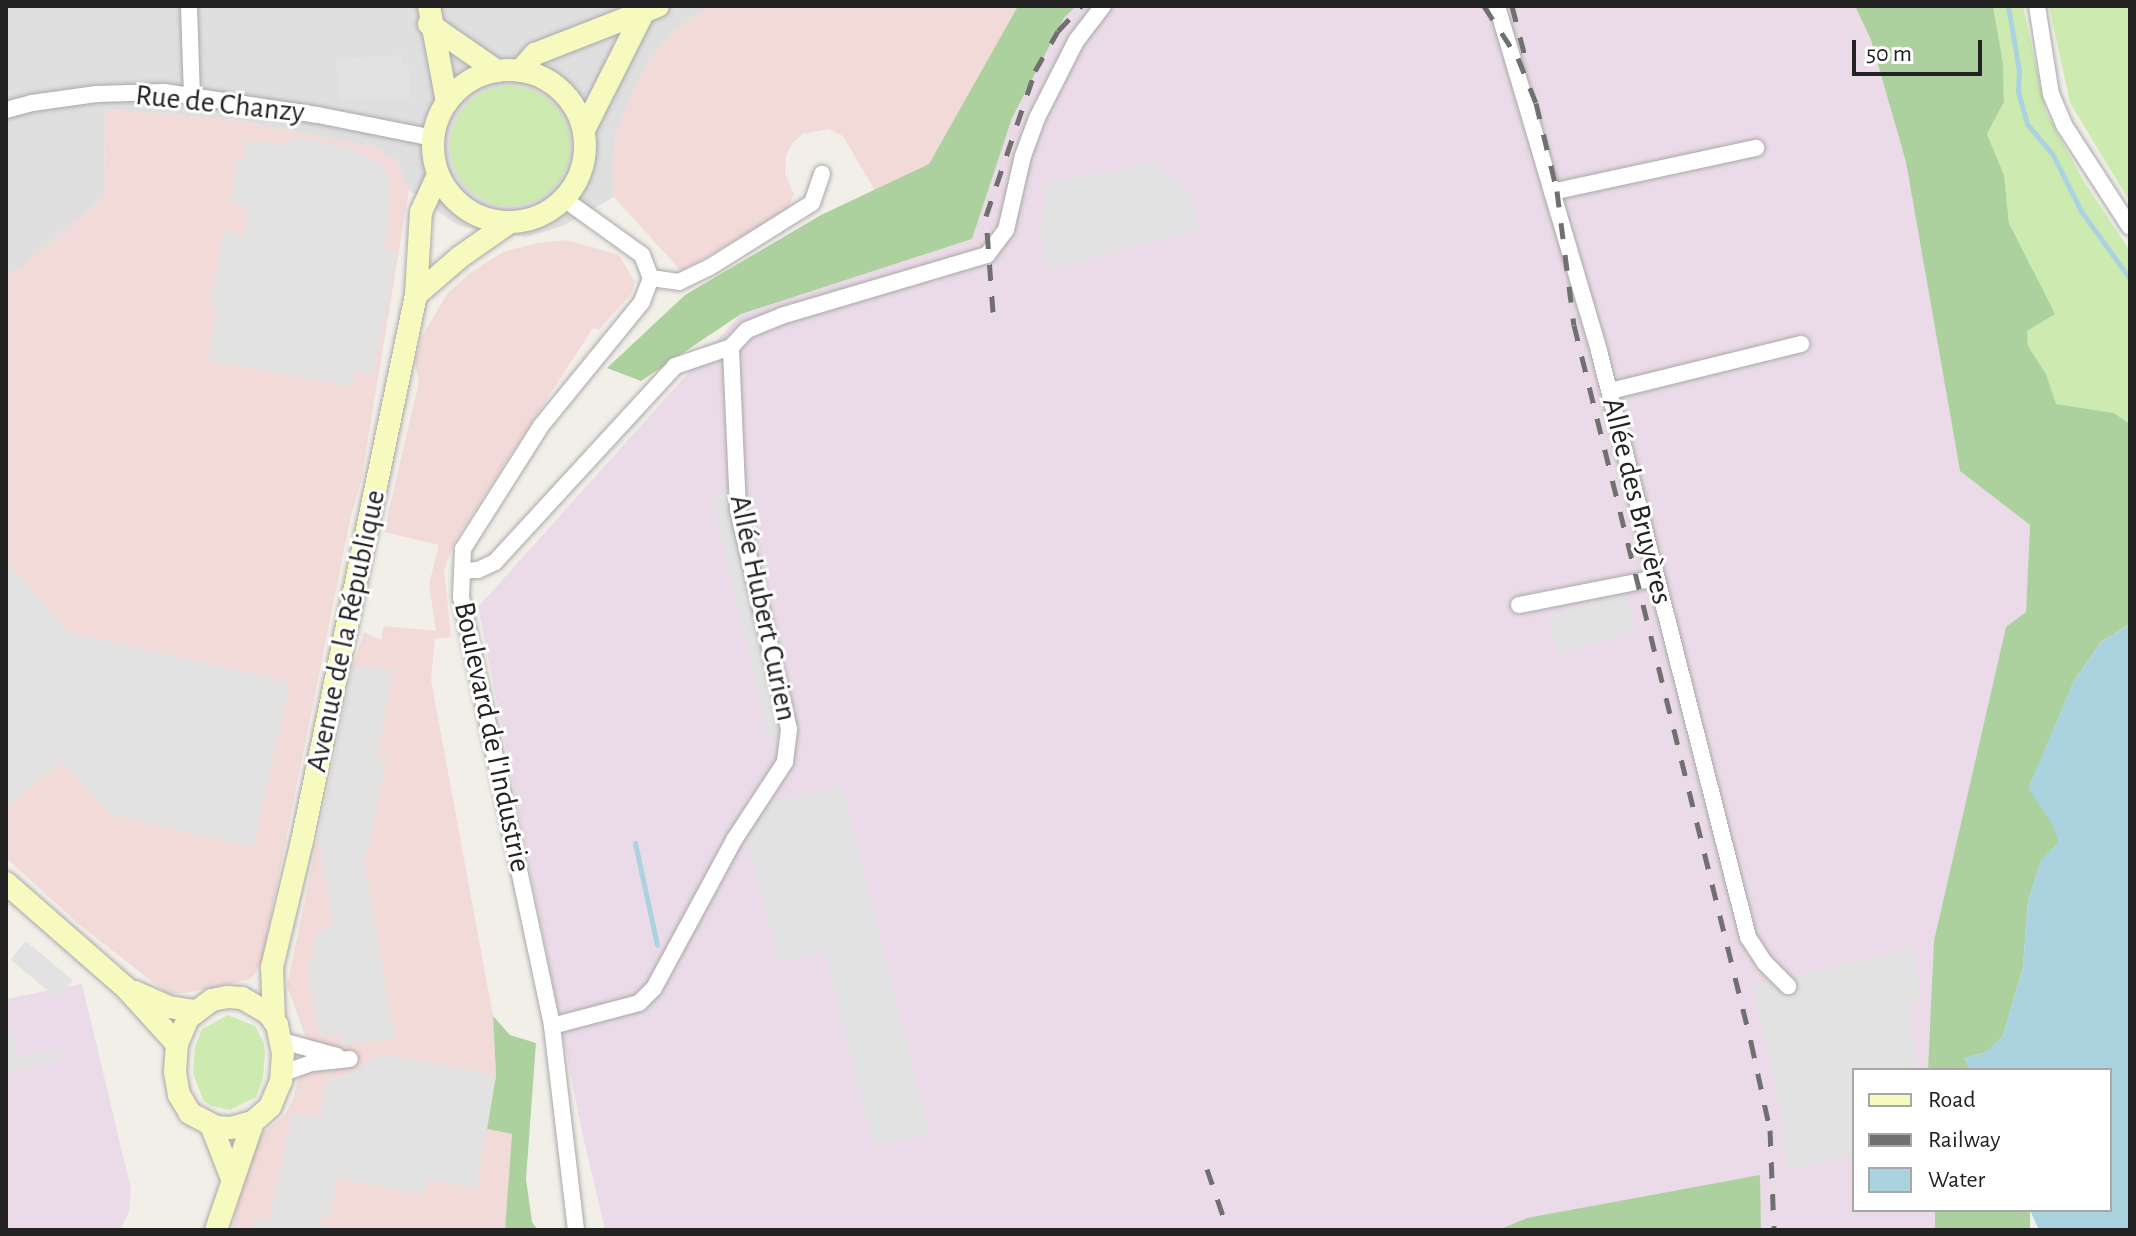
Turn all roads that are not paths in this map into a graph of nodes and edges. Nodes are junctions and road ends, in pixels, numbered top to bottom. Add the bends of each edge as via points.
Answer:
1 (189, 6) edge
2 (1103, 6) edge
3 (1497, 6) edge
4 (2037, 6) edge
5 (651, 10) edge
6 (429, 15) edge
7 (497, 71) junction
8 (520, 71) junction
9 (192, 96) junction
10 (447, 102) junction
11 (6, 110) edge
12 (584, 130) junction
13 (433, 138) junction
14 (1756, 148) dead end
15 (822, 174) dead end
16 (438, 175) junction
17 (1552, 192) junction
18 (564, 199) junction
19 (510, 222) junction
20 (2130, 227) edge
21 (651, 278) junction
22 (416, 295) junction
23 (1801, 344) dead end
24 (731, 347) junction
25 (1610, 391) junction
26 (462, 571) junction
27 (1656, 578) junction
28 (1519, 605) dead end
29 (6, 883) edge
30 (272, 967) junction
31 (1788, 986) dead end
32 (127, 989) junction
33 (240, 998) junction
34 (194, 1011) junction
35 (552, 1026) junction
36 (278, 1031) junction
37 (177, 1044) junction
38 (281, 1074) junction
39 (253, 1122) junction
40 (211, 1125) junction
41 (232, 1179) junction
42 (216, 1230) edge
43 (576, 1230) edge

1 - 9 street
2 - 24 street via 1076,41 1037,118 1010,218 1000,242 987,255 781,316 747,330
3 - 17 street, Allée des Bruyères
4 - 20 street via 2051,94 2064,125
5 - 8 street via 535,54
5 - 12 street
6 - 7 street
6 - 10 street
7 - 8 street
7 - 10 street via 461,87
8 - 12 street via 561,90
9 - 11 street, Rue de Chanzy via 96,94
9 - 13 street, Rue de Chanzy
10 - 13 street
12 - 18 street via 585,155
13 - 16 street
14 - 17 street
15 - 21 street via 812,203 722,259 679,282
16 - 19 street via 467,210
16 - 22 street, Avenue de la République via 421,212
17 - 25 street, Allée des Bruyères
18 - 19 street via 539,216
18 - 21 street via 642,255
19 - 22 street
21 - 26 street, Boulevard de l'Industrie via 642,302 541,426 463,549
22 - 30 street, Avenue de la République
23 - 25 street
24 - 26 street via 675,366 495,562
24 - 35 street, Allée Hubert Curien via 738,510 789,729 785,762 734,840 654,988 639,1003
25 - 27 street, Allée des Bruyères
26 - 35 street, Boulevard de l'Industrie via 461,597
27 - 28 street
27 - 31 street, Allée des Bruyères via 1748,937
29 - 32 street
30 - 33 street
30 - 36 street, Avenue de la République
32 - 34 street
32 - 37 street
33 - 34 street via 212,1000
33 - 36 street via 256,1004
34 - 37 street
35 - 43 street, Boulevard de l'Industrie
36 - 38 street
36 - 38 street via 350,1059 312,1063
37 - 40 street via 181,1100 190,1113
38 - 39 street via 270,1107
39 - 40 street via 231,1128
39 - 41 street
40 - 41 street
41 - 42 street

